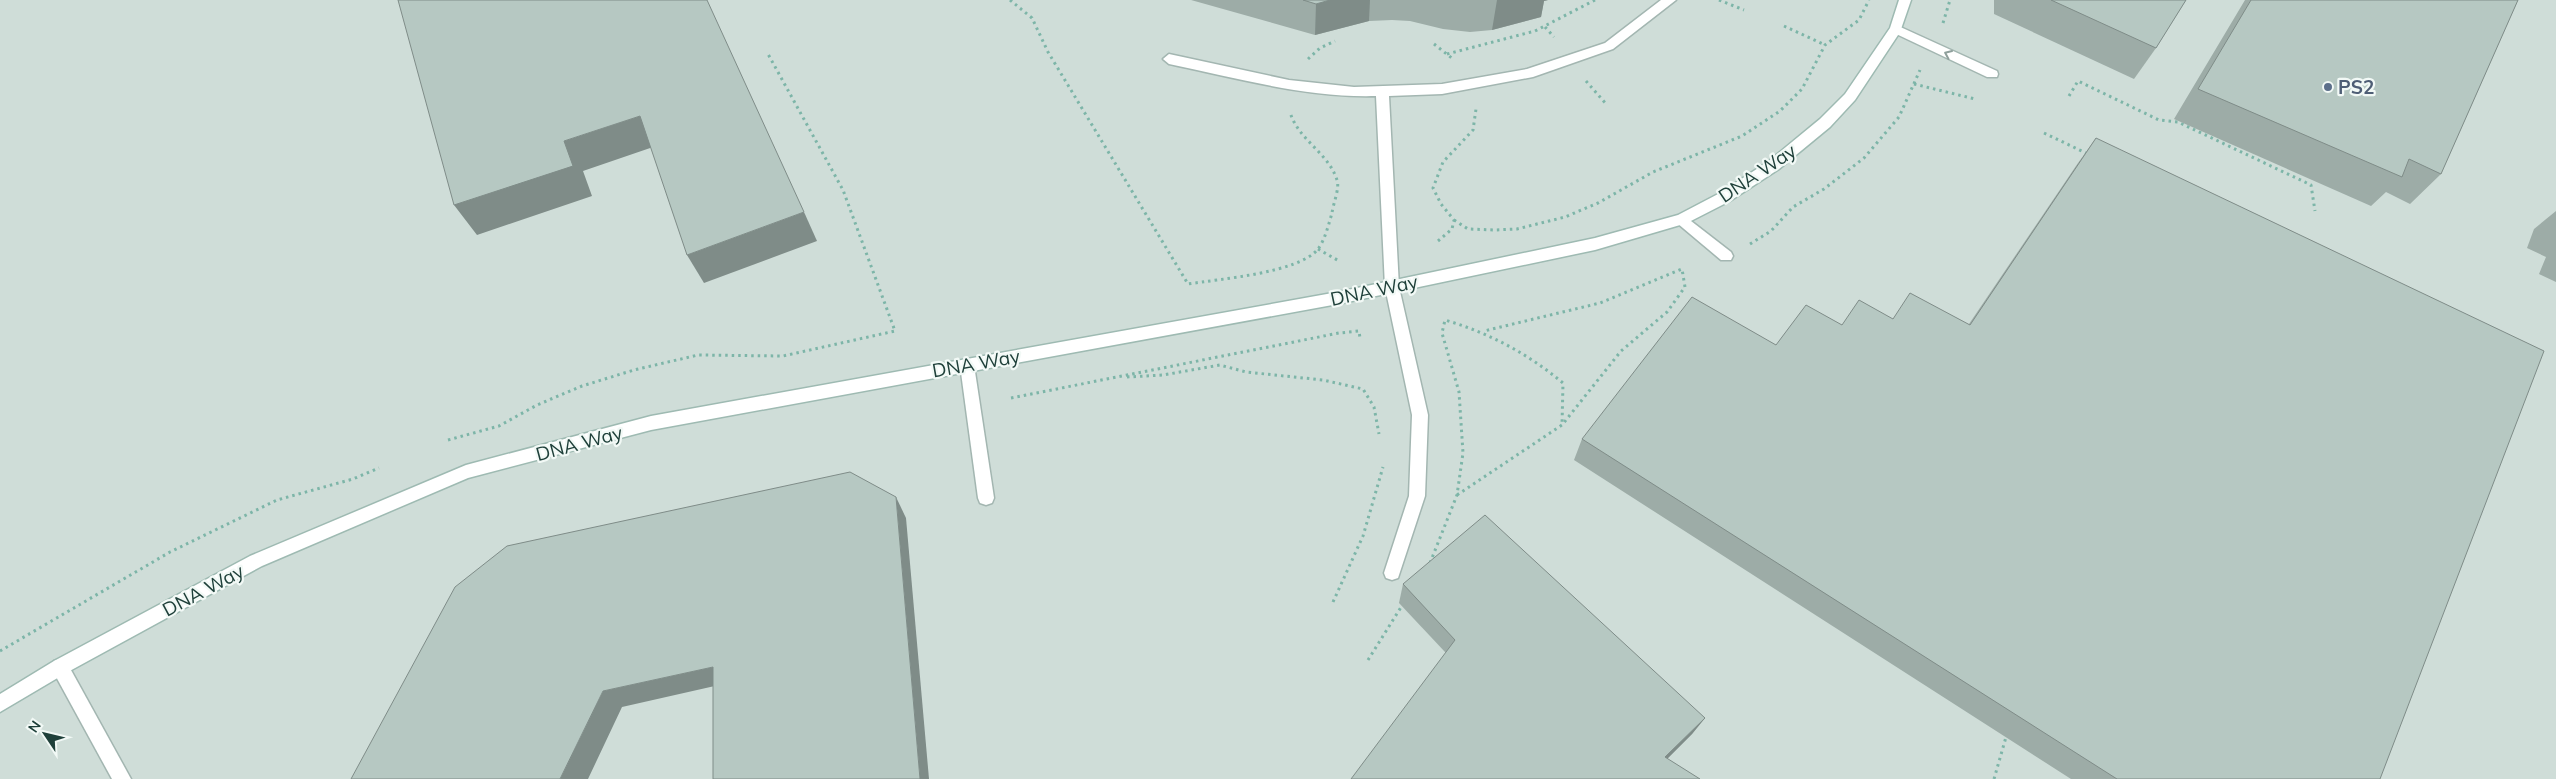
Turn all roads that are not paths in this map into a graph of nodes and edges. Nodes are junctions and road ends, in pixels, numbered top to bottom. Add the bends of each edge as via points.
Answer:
1 (1670, 0) edge
2 (1906, 0) edge
3 (1896, 29) junction
4 (1169, 59) dead end
5 (1992, 74) dead end
6 (1382, 91) junction
7 (1682, 219) junction
8 (1726, 256) dead end
9 (1392, 286) junction
10 (967, 365) junction
11 (986, 498) dead end
12 (1392, 573) dead end
13 (60, 667) junction
14 (0, 704) edge
15 (122, 779) edge

1 - 6 main road via 1608,46 1528,74 1442,89
2 - 3 main road, DNA Way
5 -> 3 main road
3 - 7 main road, DNA Way via 1850,97 1825,123 1774,165 1725,197
4 - 6 main road via 1289,85 1354,92
6 - 9 main road
7 - 8 main road
7 - 9 main road, DNA Way via 1595,244
9 - 10 main road, DNA Way
9 - 12 main road via 1420,415 1417,496
10 - 11 main road
10 - 13 main road, DNA Way via 651,423 466,472 256,561
13 - 14 main road, DNA Way
13 - 15 main road

